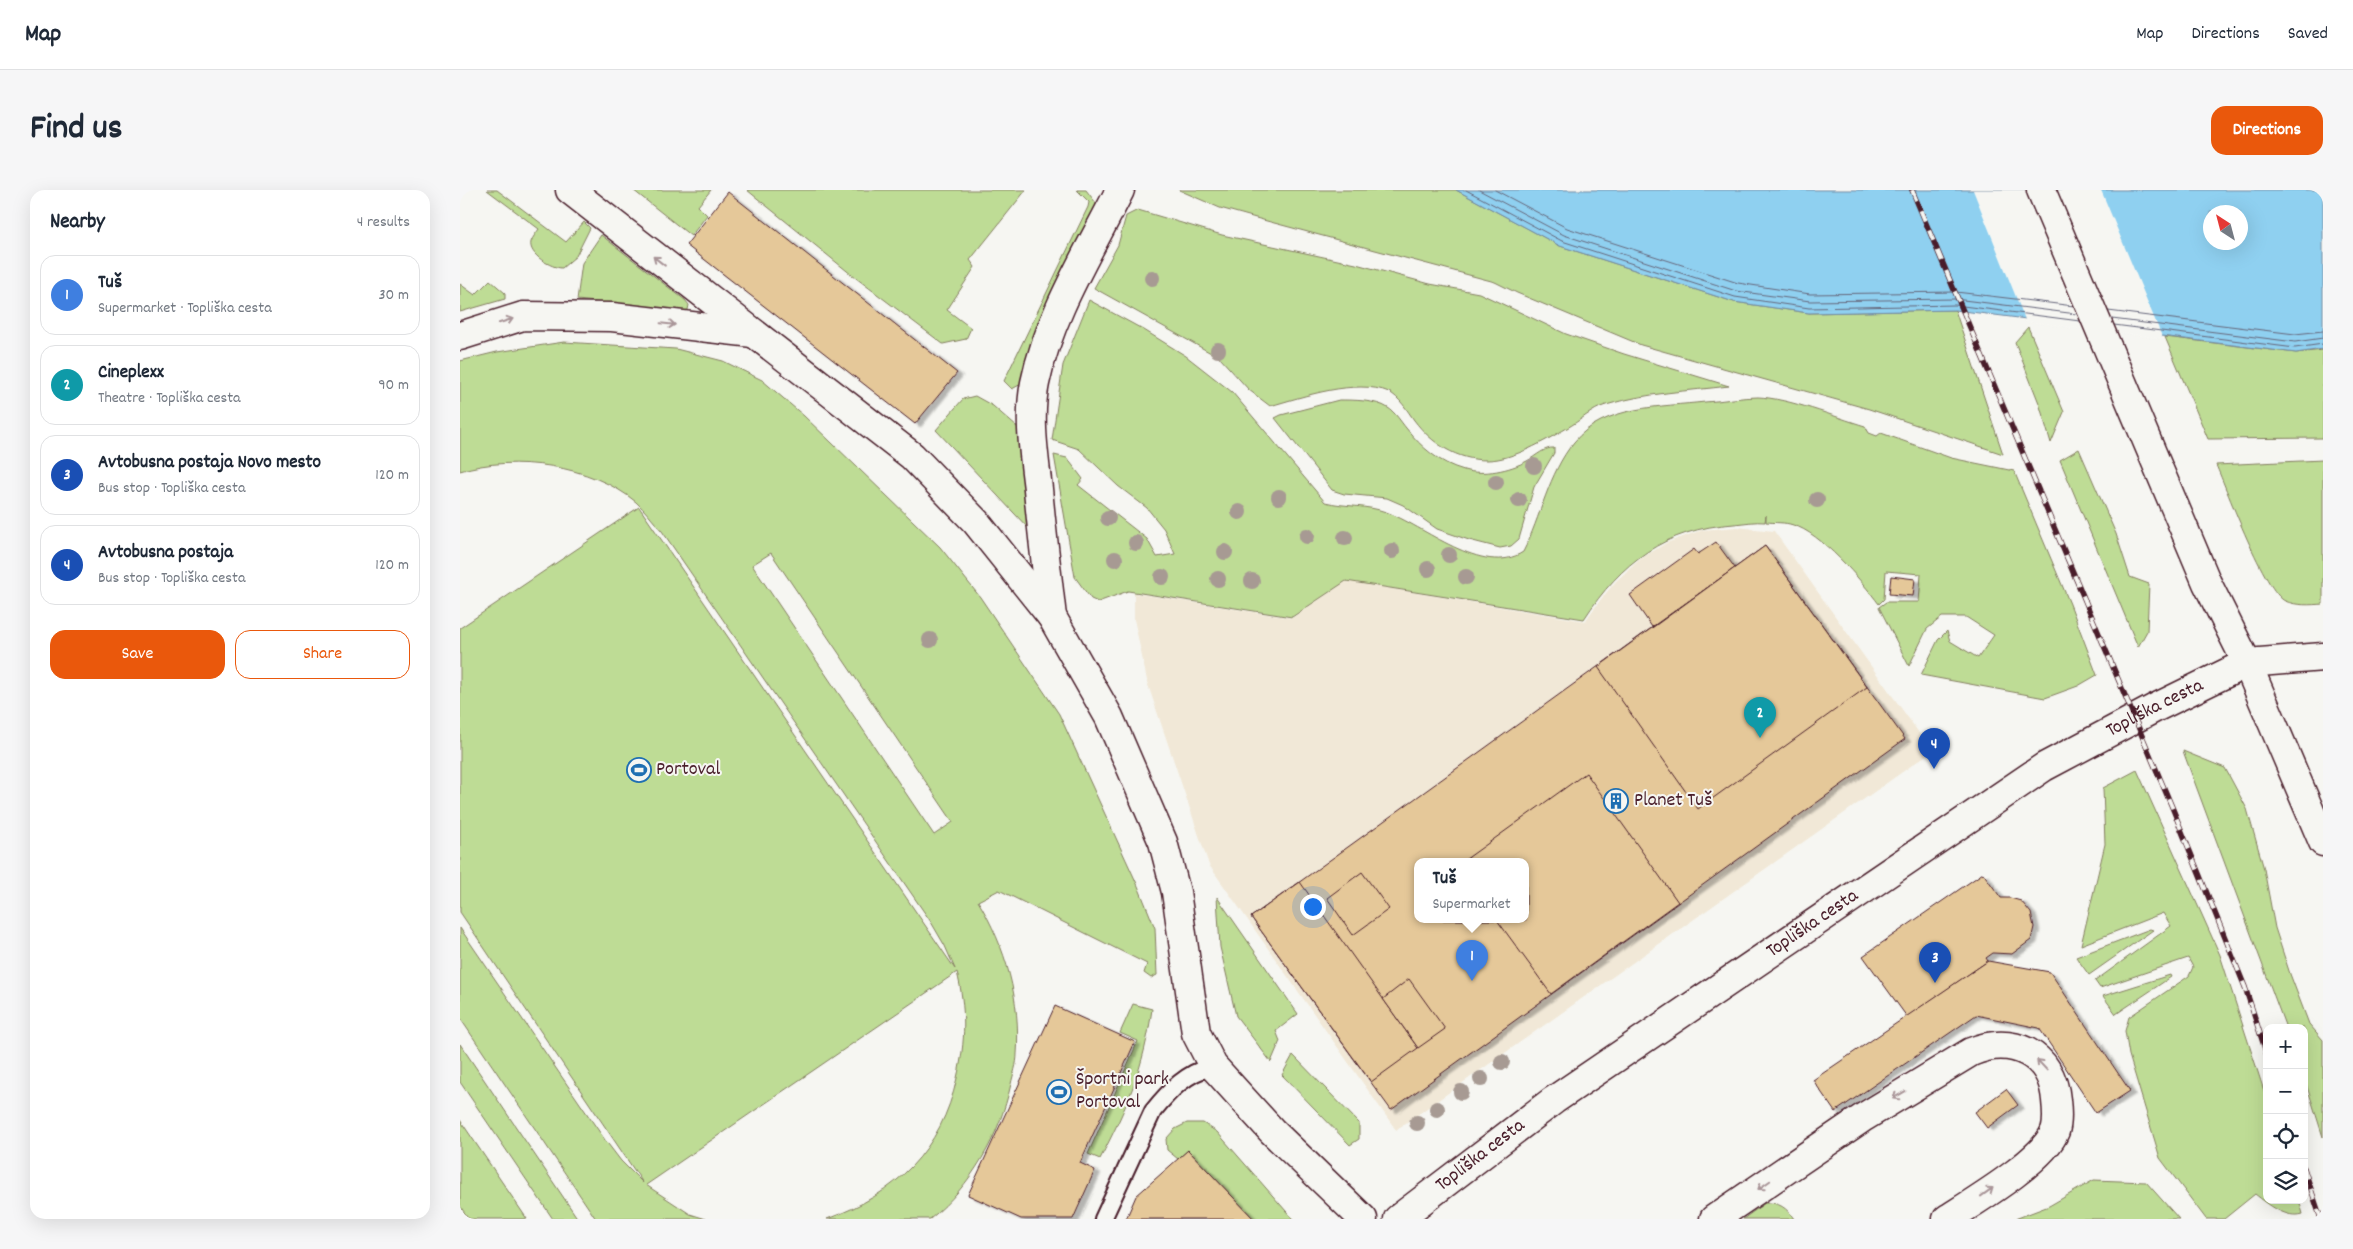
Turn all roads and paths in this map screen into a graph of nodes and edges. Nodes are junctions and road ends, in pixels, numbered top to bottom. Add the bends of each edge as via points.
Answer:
1 (570, 190) edge
2 (1120, 190) edge
3 (2041, 190) edge
4 (753, 333) junction
5 (460, 336) edge
6 (1052, 617) junction
7 (2323, 657) edge
8 (2246, 663) junction
9 (2323, 842) edge
10 (1213, 1066) junction
11 (1719, 1217) edge
12 (1103, 1219) edge
13 (1363, 1219) edge
14 (1398, 1219) edge
15 (1947, 1219) edge

4 -> 1 street
2 - 6 street via 1057,314 1034,385 1035,462
3 - 8 street via 2207,583
5 -> 4 street via 522,316 612,318
4 - 6 street via 912,456 976,522
6 - 10 street via 1109,717 1163,842 1176,892 1196,1033
7 - 8 street
8 - 9 street
8 - 14 street, Topliška cesta via 2044,767 1554,1100
10 - 12 lane via 1195,1070 1153,1111
10 - 13 street via 1272,1131
15 -> 11 street via 2024,1165 2044,1148 2056,1130 2055,1087 2041,1061 2024,1050 2005,1045 1971,1052 1864,1117

